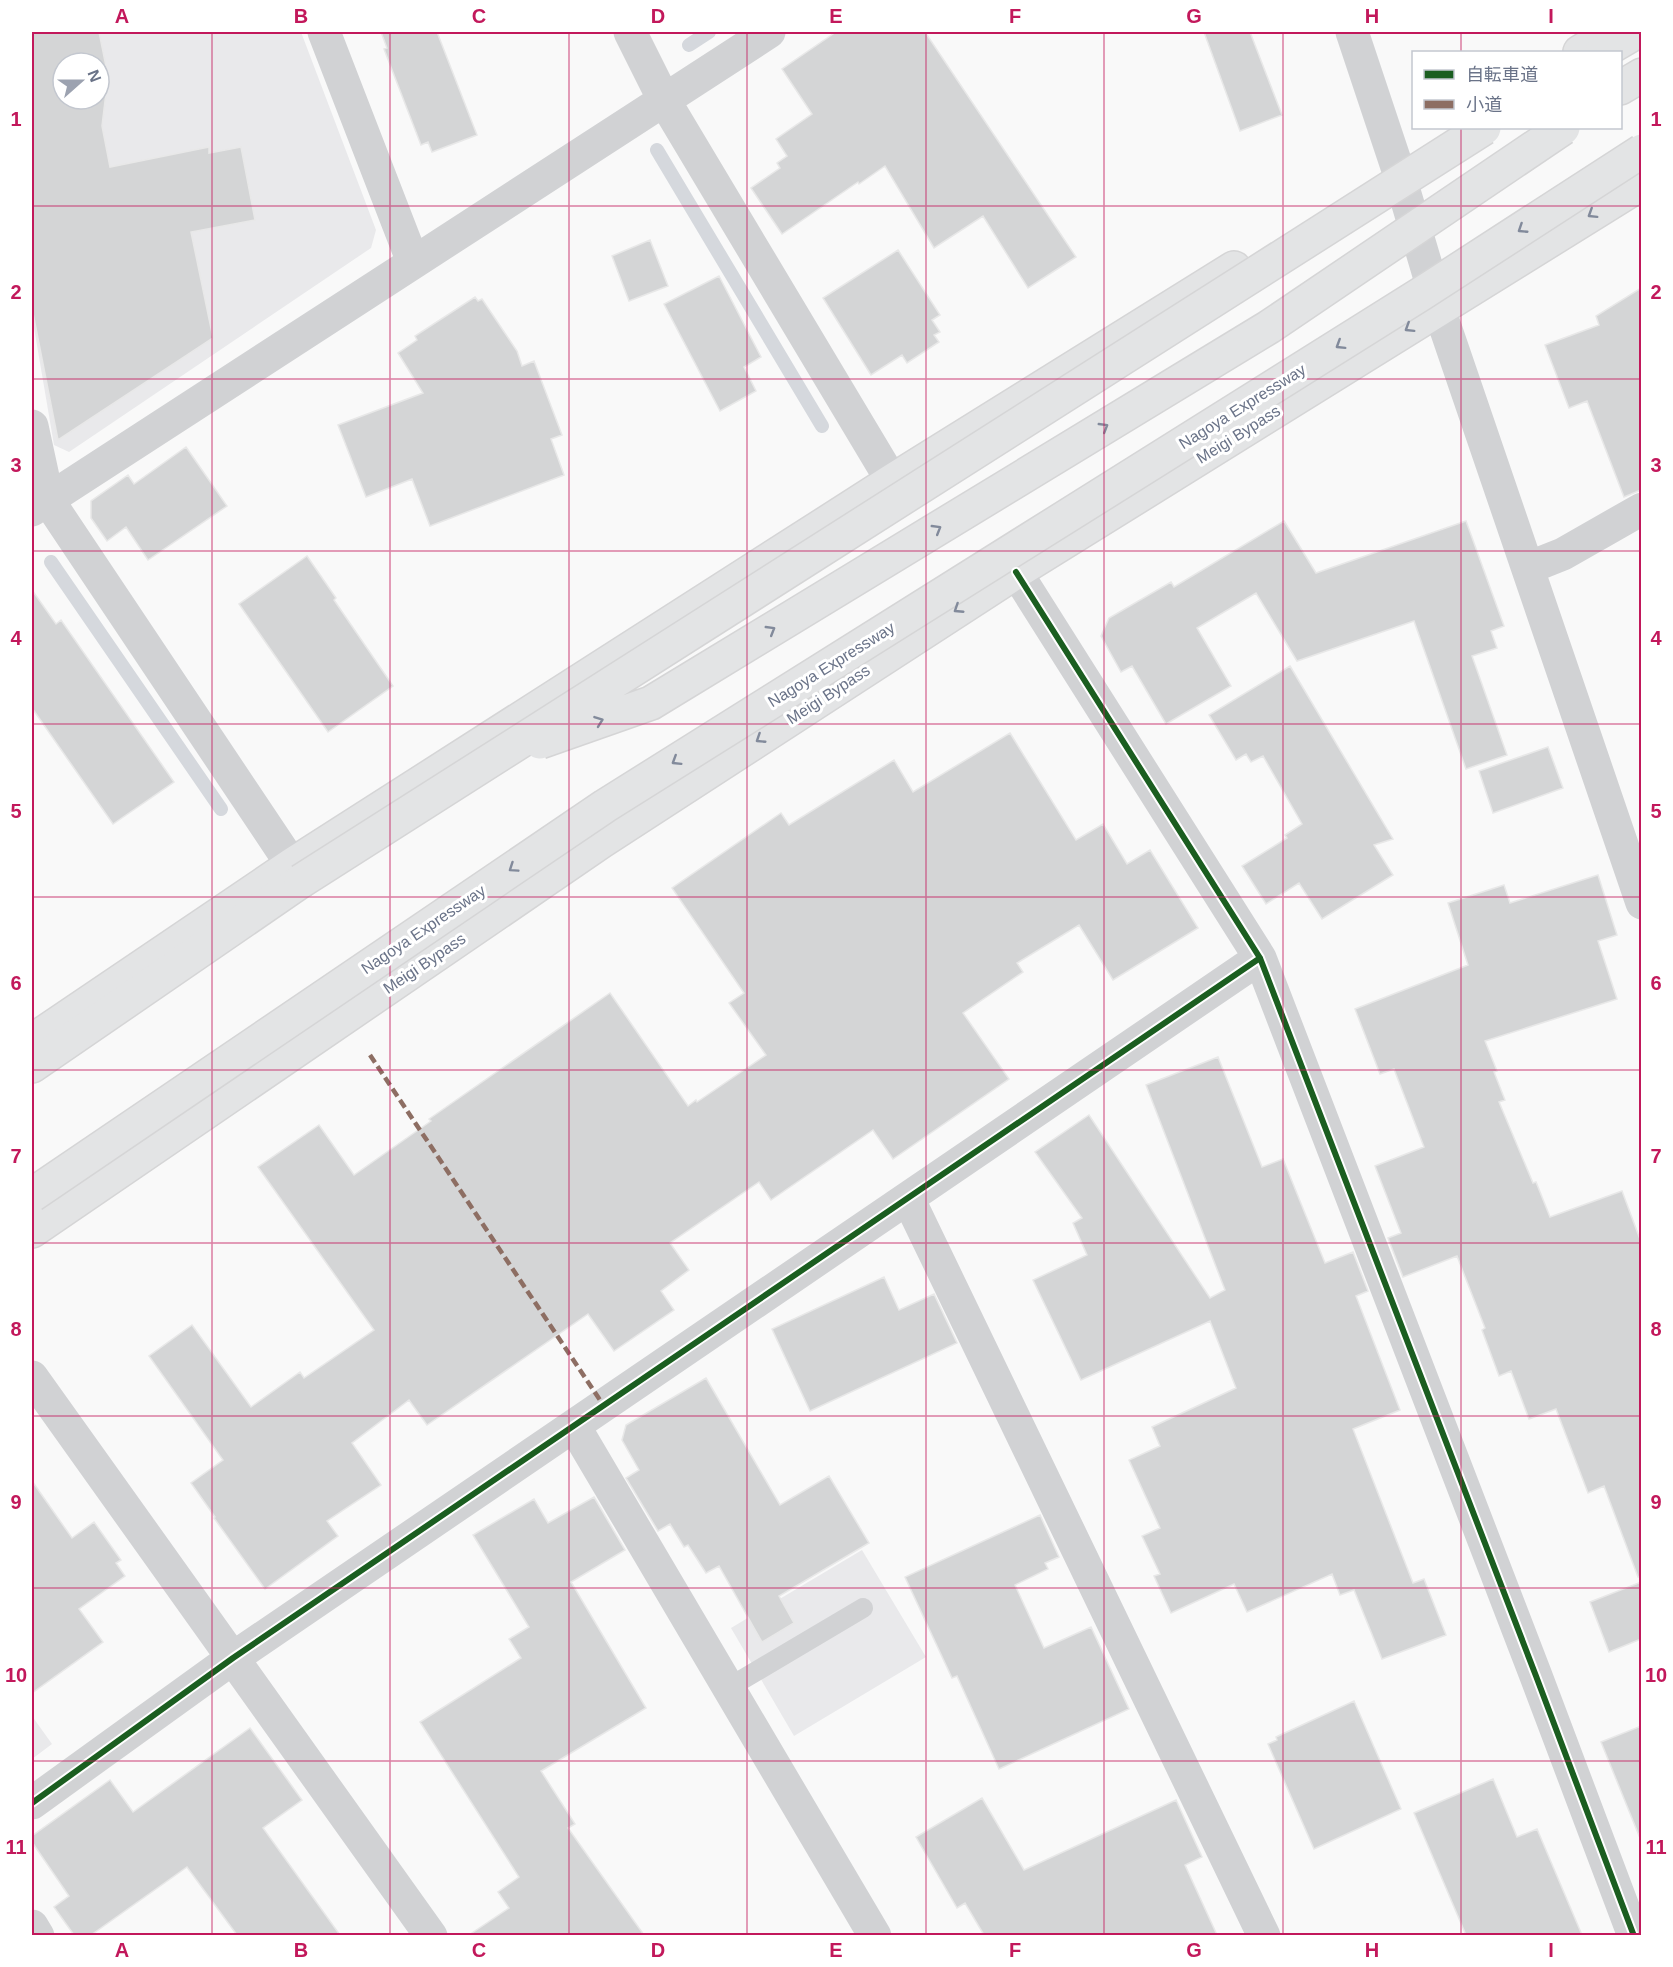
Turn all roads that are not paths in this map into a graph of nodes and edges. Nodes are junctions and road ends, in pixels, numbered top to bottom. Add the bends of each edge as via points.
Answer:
1 (324, 32) edge
2 (630, 32) edge
3 (769, 32) edge
4 (1352, 32) edge
5 (1614, 32) edge
6 (1636, 32) edge
7 (1582, 51) edge
8 (1604, 51) edge
9 (1641, 75) edge
10 (1622, 87) edge
11 (664, 100) junction
12 (1458, 129) edge
13 (1482, 129) edge
14 (1562, 129) edge
15 (1641, 151) edge
16 (1397, 167) junction
17 (1641, 183) edge
18 (413, 262) junction
19 (1439, 309) junction
20 (32, 426) edge
21 (892, 481) junction
22 (40, 505) edge
23 (1641, 509) edge
24 (1528, 568) junction
25 (1016, 572) junction
26 (485, 762) junction
27 (292, 865) junction
28 (1641, 903) edge
29 (1260, 958) junction
30 (32, 1041) edge
31 (32, 1066) edge
32 (32, 1195) edge
33 (908, 1198) junction
34 (32, 1231) edge
35 (32, 1377) edge
36 (573, 1426) junction
37 (863, 1608) dead end
38 (233, 1658) junction
39 (728, 1688) junction
40 (32, 1803) edge
41 (32, 1926) edge
42 (38, 1935) edge
43 (431, 1935) edge
44 (875, 1935) edge
45 (1264, 1935) edge
46 (1634, 1935) edge

1 - 18 street
2 - 11 street
3 - 11 street
4 - 16 street
5 - 7 highway
6 - 8 highway
9 - 10 highway
11 - 18 street
11 - 21 street
12 - 16 highway
13 - 26 highway, bridge
26 -> 14 highway, bridge via 651,703 1269,327
15 -> 32 highway, Nagoya Expressway, bridge via 1421,294 605,806
16 - 19 street
16 - 21 highway
17 -> 19 highway, Meigi Bypass
18 - 22 street
19 - 24 street
19 -> 25 highway, Meigi Bypass
20 - 22 street
21 - 27 highway
22 - 27 street
23 - 24 street via 1563,554
24 - 28 street
25 - 29 street
25 -> 34 highway, Meigi Bypass via 602,841
26 - 31 highway, bridge via 301,881
27 - 30 highway
29 - 33 street
29 - 46 street
33 - 36 street
33 - 45 street
35 - 38 street
36 - 38 street
36 - 39 street
37 - 39 lane
38 - 40 street
38 - 43 street
39 - 44 street
41 - 42 street

